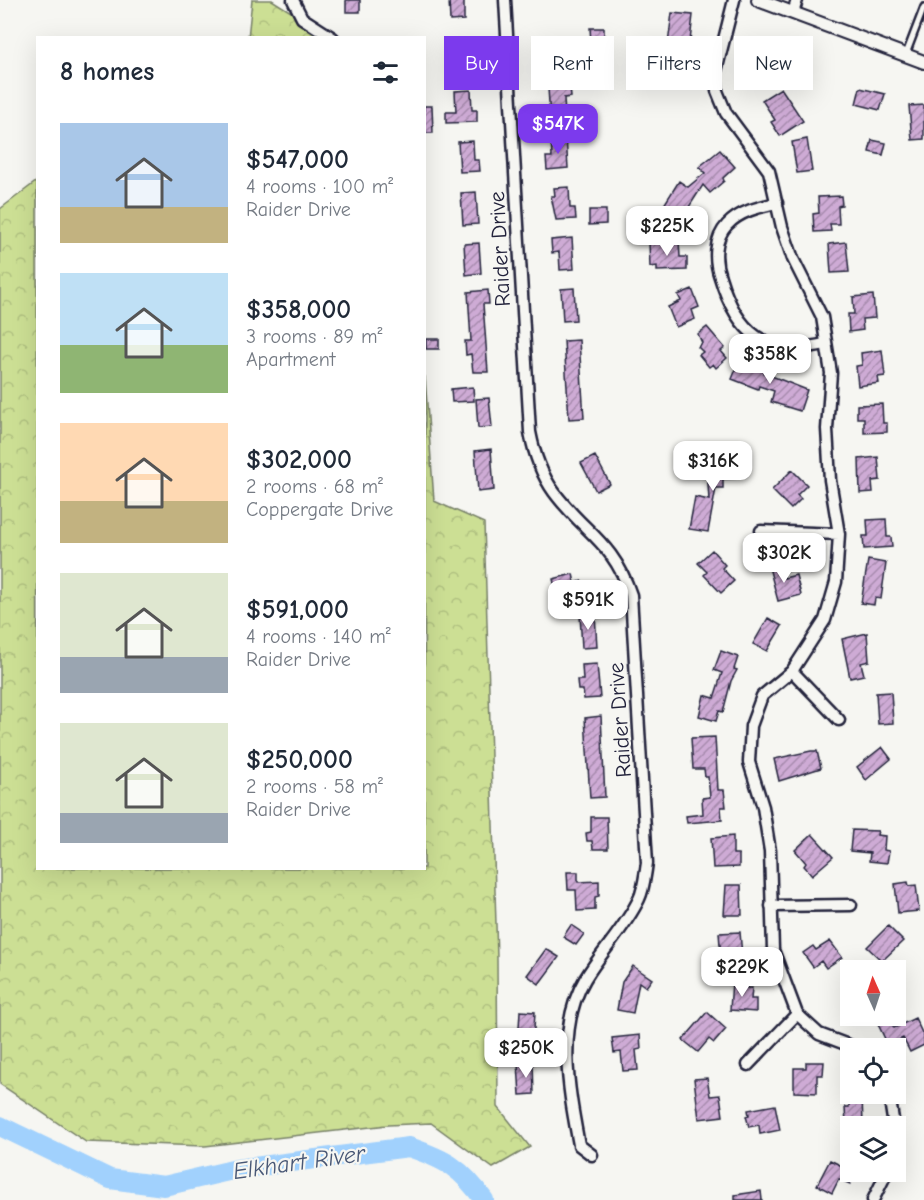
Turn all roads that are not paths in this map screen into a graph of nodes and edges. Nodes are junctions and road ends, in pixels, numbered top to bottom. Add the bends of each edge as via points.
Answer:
1 (293, 0) edge
2 (505, 0) edge
3 (735, 0) edge
4 (758, 0) edge
5 (796, 0) edge
6 (924, 7) edge
7 (793, 13) junction
8 (330, 36) edge
9 (906, 55) junction
10 (924, 62) edge
11 (777, 204) junction
12 (825, 344) junction
13 (761, 531) dead end
14 (839, 534) junction
15 (792, 671) junction
16 (839, 720) dead end
17 (851, 905) dead end
18 (771, 906) junction
19 (797, 1014) junction
20 (840, 1042) edge
21 (747, 1065) dead end
22 (592, 1155) dead end
23 (882, 1182) edge
24 (873, 1200) edge

1 - 8 street via 302,18
2 - 22 street, Raider Drive via 534,451 554,493 612,554 624,575 632,607 647,863 640,897 585,980 570,1014 571,1102 579,1145
3 - 11 street via 716,71 717,91 726,113 769,171
4 - 7 street
5 - 7 street
6 - 9 lane
7 - 9 street
9 - 10 street
11 - 12 street via 793,259 822,317
11 - 12 street via 753,209 726,226 716,246 716,266 728,304 740,324 755,336 779,346 804,349
12 - 14 street via 831,373 827,429 830,480
13 - 14 street
14 - 15 street via 836,582 825,620
15 - 16 street
15 - 18 street via 762,696 751,726 748,762 763,807 770,850
17 - 18 street
18 - 19 street via 773,950
19 - 20 street via 819,1034
19 - 21 street
23 - 24 street

